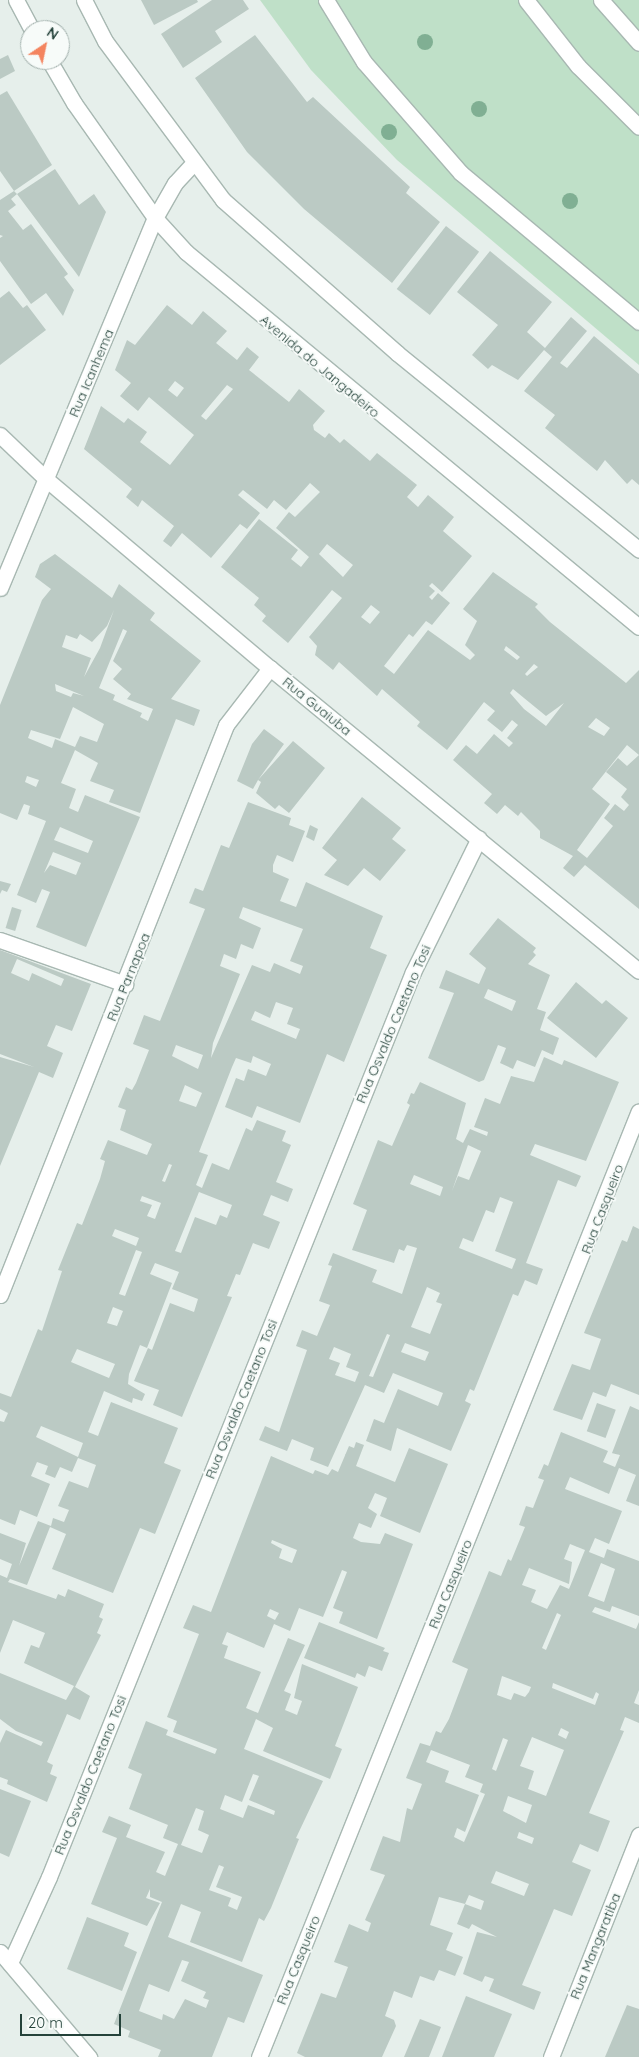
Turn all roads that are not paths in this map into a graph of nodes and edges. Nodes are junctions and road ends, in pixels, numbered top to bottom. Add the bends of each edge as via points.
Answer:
1 (16, 0) edge
2 (84, 0) edge
3 (326, 0) edge
4 (526, 0) edge
5 (601, 0) edge
6 (27, 20) edge
7 (639, 44) edge
8 (55, 70) edge
9 (639, 127) edge
10 (193, 164) junction
11 (155, 218) junction
12 (639, 322) edge
13 (0, 435) edge
14 (46, 478) junction
15 (639, 550) edge
16 (0, 588) edge
17 (639, 627) edge
18 (270, 668) junction
19 (479, 838) junction
20 (0, 940) edge
21 (639, 971) edge
22 (125, 984) junction
23 (639, 1111) edge
24 (0, 1295) edge
25 (639, 1835) edge
26 (0, 1952) edge
27 (10, 1963) junction
28 (89, 2057) edge
29 (259, 2057) edge
30 (551, 2057) edge

1 - 6 street
2 - 10 street via 105,41
3 - 12 street via 364,62 461,173
4 - 9 street via 578,66
5 - 7 street
8 - 11 street, Avenida do Jangadeiro via 74,103
10 - 11 street, Rua Icanhema via 175,184
10 - 15 street via 259,236
11 - 14 street, Rua Icanhema
11 - 17 street, Avenida do Jangadeiro via 186,252 348,390
13 - 14 street, Rua Guaiuba
14 - 16 street, Rua Icanhema
14 - 18 street, Rua Guaiuba
18 - 19 street, Rua Guaiuba
18 - 22 street, Rua Parnapoa via 226,725
19 - 21 street, Rua Guaiuba
19 - 27 street, Rua Osvaldo Caetano Tosi via 413,972 49,1877
20 - 22 street
22 - 24 street, Rua Parnapoa
23 - 29 street, Rua Casqueiro
25 - 30 street, Rua Mangaratiba
26 - 27 street
27 - 28 street

